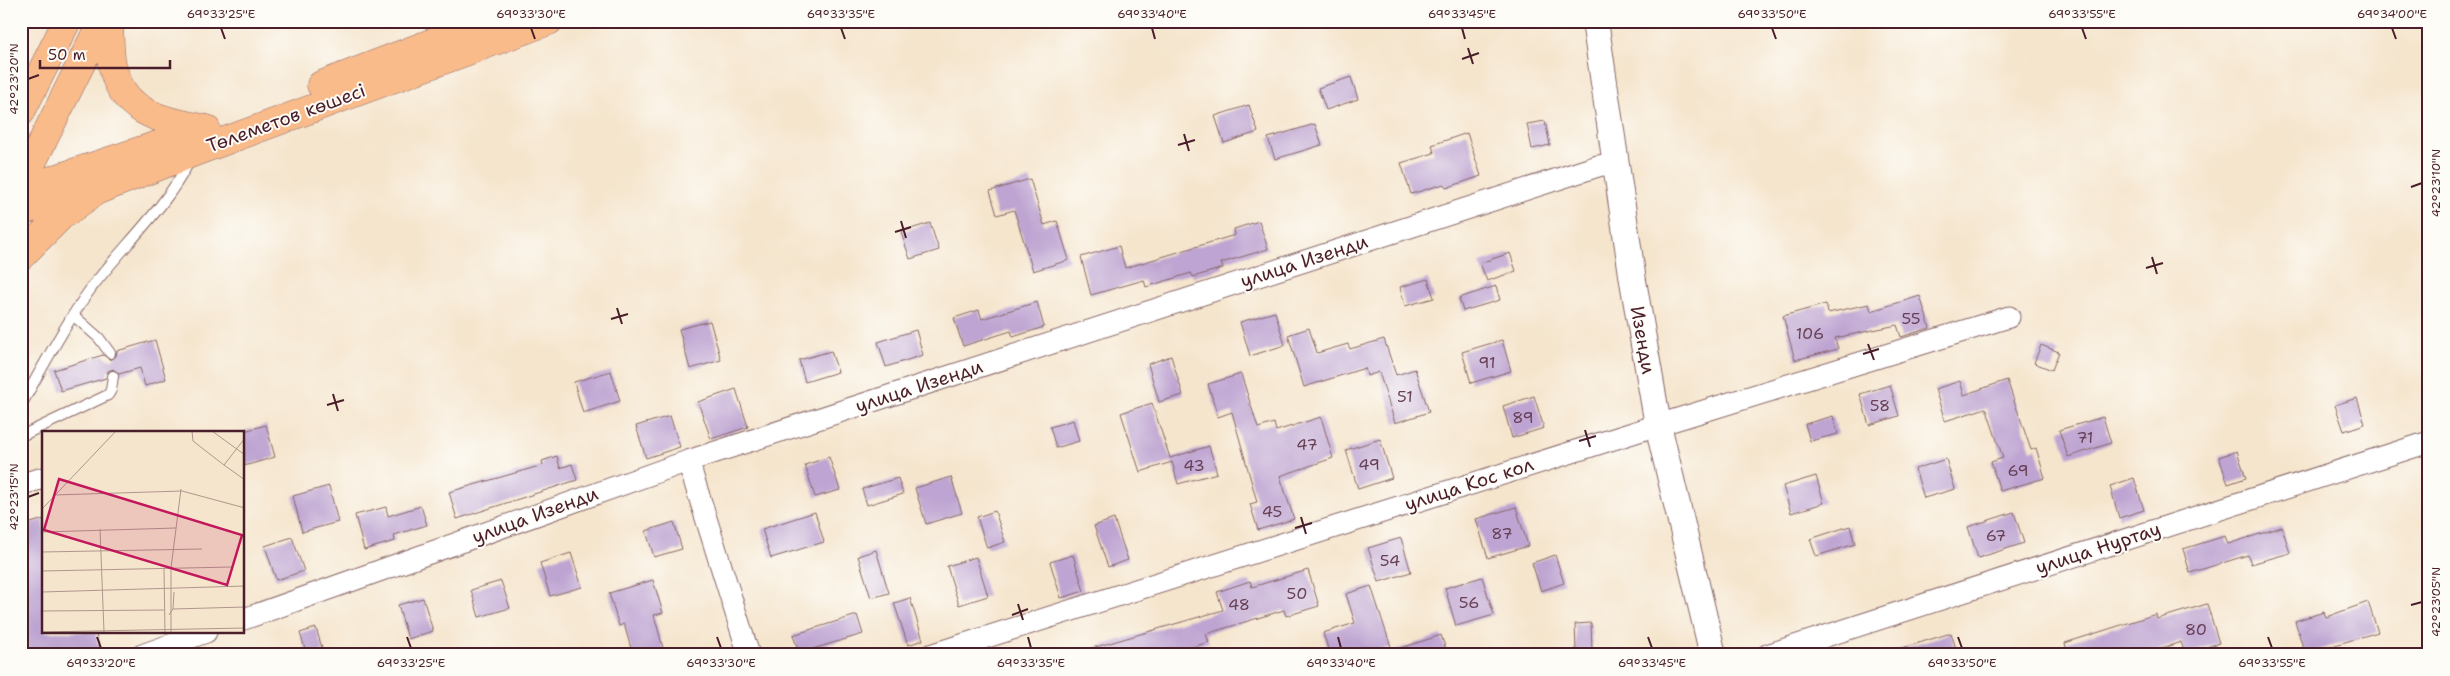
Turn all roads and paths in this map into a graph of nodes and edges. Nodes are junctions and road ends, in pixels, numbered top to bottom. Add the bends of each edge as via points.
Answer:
1 (67, 21) edge
2 (102, 21) edge
3 (109, 21) edge
4 (488, 21) edge
5 (549, 21) edge
6 (1578, 21) edge
7 (1596, 21) edge
8 (21, 112) edge
9 (200, 140) junction
10 (1607, 164) junction
11 (21, 185) edge
12 (21, 190) edge
13 (96, 191) junction
14 (21, 211) edge
15 (21, 256) edge
16 (72, 315) junction
17 (2009, 317) dead end
18 (110, 353) dead end
19 (113, 376) dead end
20 (21, 405) edge
21 (1650, 427) junction
22 (21, 436) edge
23 (2429, 442) edge
24 (688, 461) junction
25 (42, 479) edge
26 (21, 484) edge
27 (245, 619) edge
28 (200, 634) edge
29 (142, 655) edge
30 (749, 655) edge
31 (930, 655) edge
32 (1695, 655) edge
33 (1713, 655) edge
34 (1767, 655) edge

1 - 8 main road
2 - 11 main road
3 - 9 main road via 112,64 119,85 134,106
4 - 9 main road, Төлеметов көшесі
5 - 9 main road, Төлеметов көшесі
6 - 10 street, Изенди
7 - 10 street, Изенди
9 - 12 main road, Төлеметов көшесі
9 - 13 main road, Төлеметов көшесі
9 - 16 lane via 166,200
10 - 21 street, Изенди via 1624,333
10 - 24 street, улица Изенди
13 - 14 main road, Төлеметов көшесі
13 - 15 main road via 61,216
16 - 18 lane via 99,338
16 - 20 lane
17 - 21 street, улица Кос кол
19 - 22 lane via 108,395
21 - 31 street, улица Кос кол
21 - 32 street, Изенди
21 - 33 street, Изенди
23 - 34 street, улица Нуртау
24 - 27 street, улица Изенди
24 - 30 street
25 - 26 street
28 - 29 street

